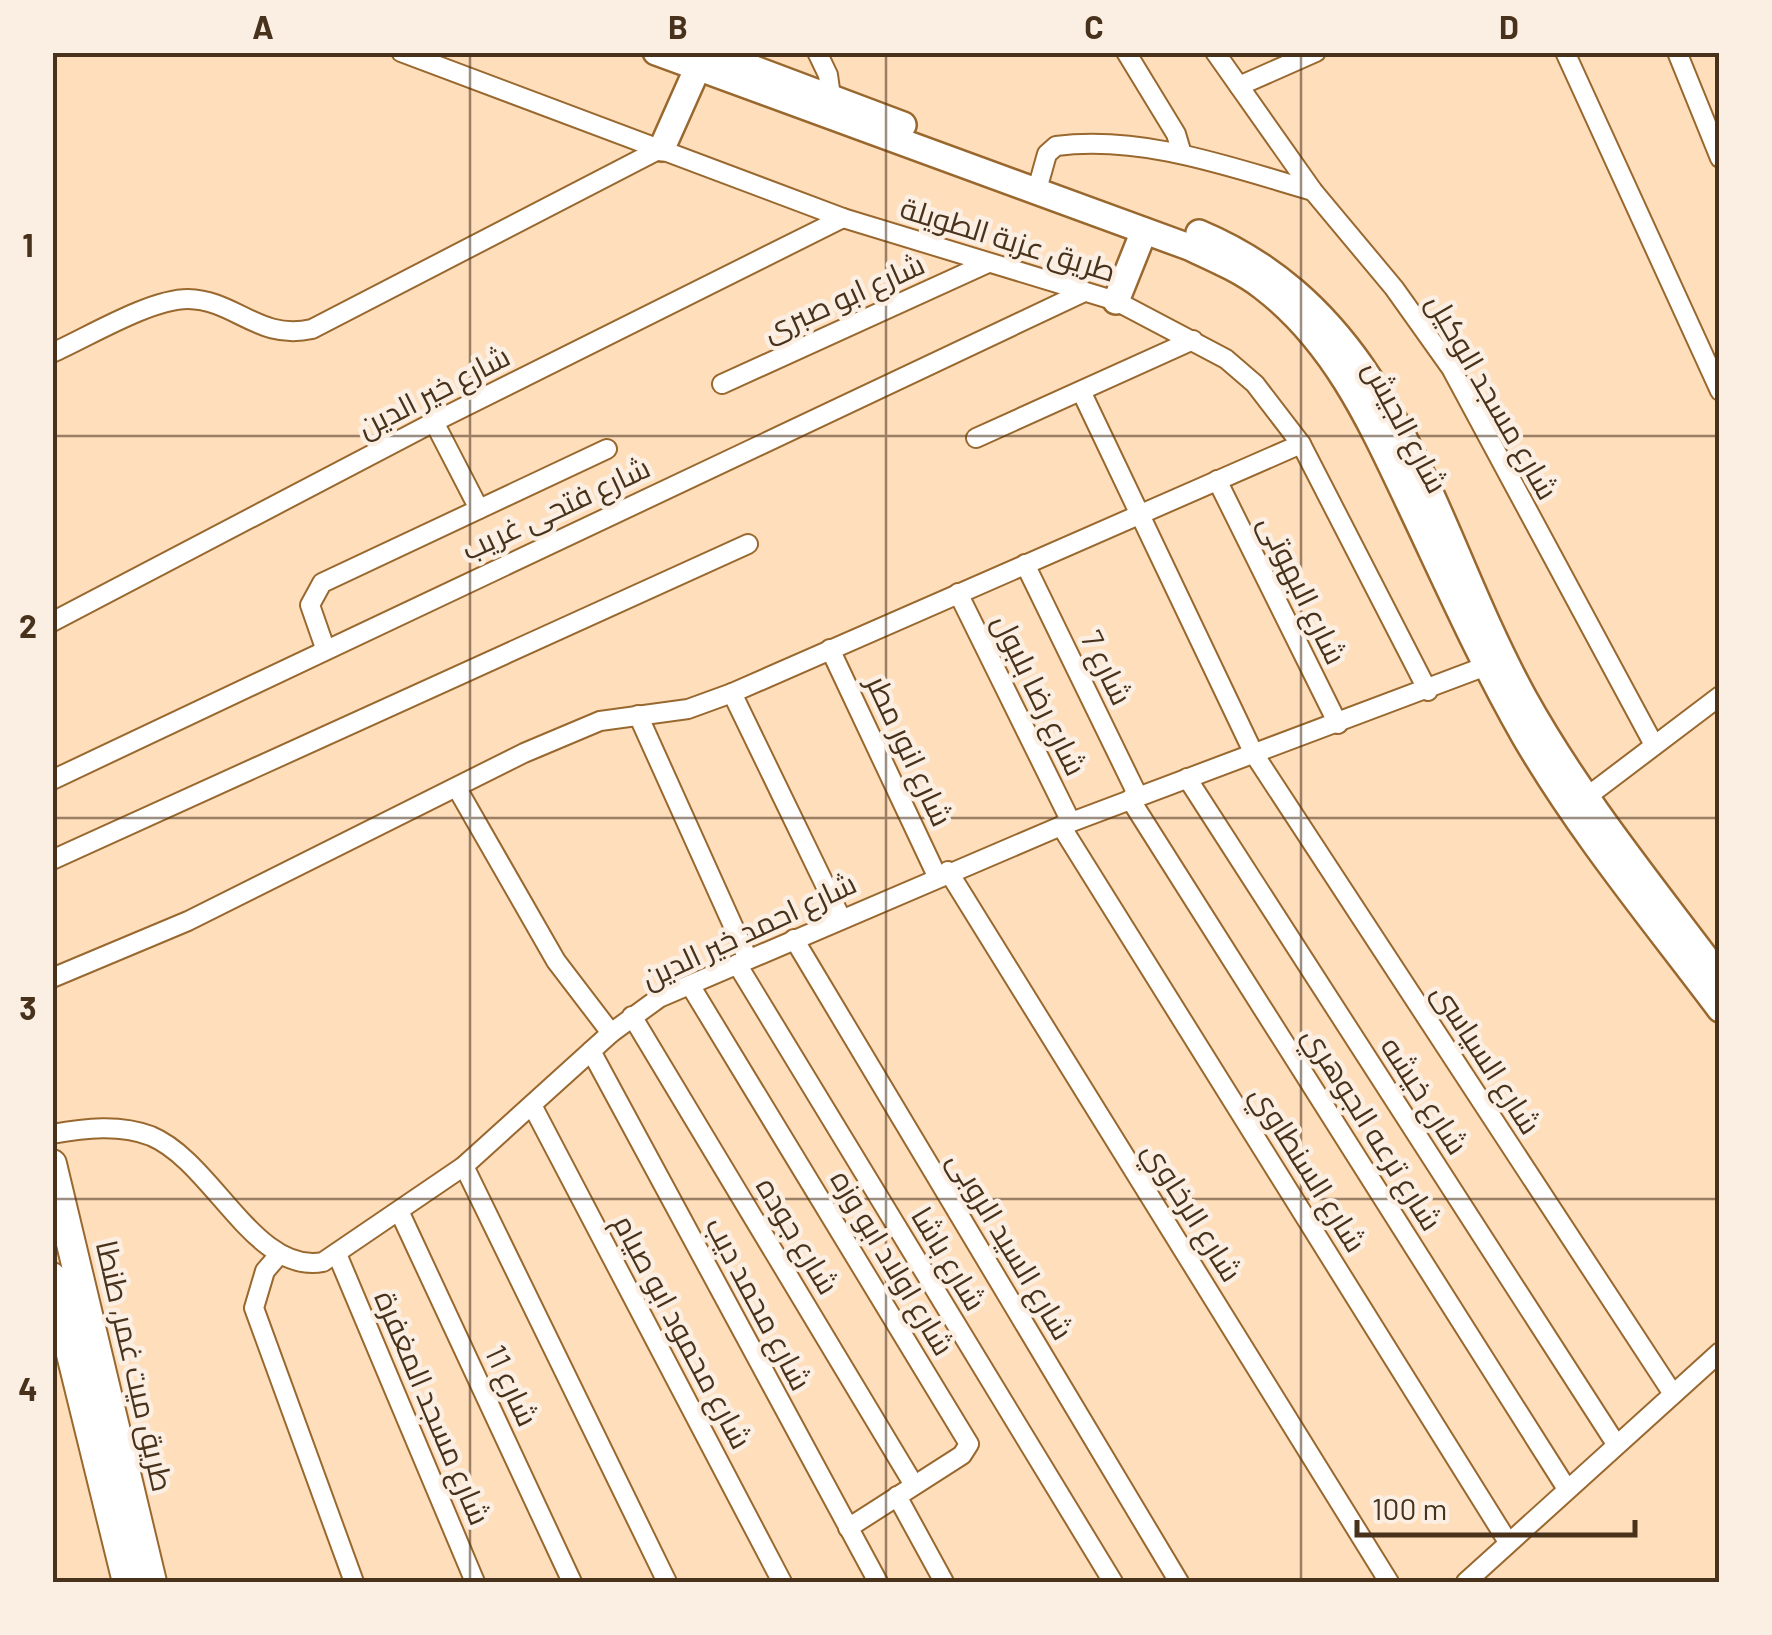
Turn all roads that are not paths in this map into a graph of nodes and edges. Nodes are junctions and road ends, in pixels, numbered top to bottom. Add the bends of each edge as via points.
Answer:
1 (400, 52) edge
2 (656, 52) edge
3 (817, 52) edge
4 (1126, 52) edge
5 (1214, 52) edge
6 (1316, 52) edge
7 (1565, 52) edge
8 (1677, 52) edge
9 (703, 60) edge
10 (1239, 86) junction
11 (831, 107) junction
12 (662, 148) junction
13 (1182, 154) junction
14 (1720, 158) edge
15 (1040, 179) junction
16 (1313, 191) junction
17 (844, 218) junction
18 (1144, 231) junction
19 (988, 263) junction
20 (1084, 292) junction
21 (1290, 297) junction
22 (1116, 302) junction
23 (1193, 340) junction
24 (52, 353) edge
25 (722, 384) dead end
26 (1720, 390) edge
27 (1081, 392) junction
28 (434, 422) junction
29 (976, 438) dead end
30 (1301, 444) junction
31 (607, 450) dead end
32 (1217, 480) junction
33 (478, 509) junction
34 (1140, 514) junction
35 (748, 544) dead end
36 (1025, 564) junction
37 (958, 593) junction
38 (52, 622) edge
39 (325, 648) junction
40 (830, 649) junction
41 (1495, 662) junction
42 (1428, 691) junction
43 (732, 693) junction
44 (1720, 696) edge
45 (638, 715) junction
46 (1338, 724) junction
47 (1652, 743) junction
48 (1254, 754) junction
49 (1187, 778) junction
50 (52, 780) edge
51 (458, 790) junction
52 (1134, 797) junction
53 (1579, 803) junction
54 (1066, 824) junction
55 (52, 860) edge
56 (943, 873) junction
57 (841, 918) junction
58 (794, 938) junction
59 (743, 961) junction
60 (1720, 977) edge
61 (52, 978) edge
62 (690, 985) junction
63 (1720, 1009) edge
64 (632, 1016) junction
65 (611, 1033) junction
66 (590, 1052) junction
67 (534, 1106) junction
68 (52, 1134) edge
69 (53, 1166) edge
70 (464, 1166) junction
71 (400, 1213) junction
72 (337, 1254) junction
73 (278, 1256) junction
74 (52, 1277) edge
75 (1720, 1352) edge
76 (1673, 1394) junction
77 (1616, 1444) junction
78 (914, 1485) junction
79 (1567, 1489) junction
80 (897, 1496) junction
81 (848, 1528) junction
82 (1508, 1542) junction
83 (127, 1582) edge
84 (152, 1582) edge
85 (354, 1582) edge
86 (475, 1582) edge
87 (572, 1582) edge
88 (666, 1582) edge
89 (782, 1582) edge
90 (878, 1582) edge
91 (944, 1582) edge
92 (1113, 1582) edge
93 (1179, 1582) edge
94 (1389, 1582) edge
95 (1466, 1582) edge

1 - 12 street, طريق عزبة الطويلة
2 - 9 main road, شارع الجيش
3 - 11 street
4 - 13 street
5 - 10 street, شارع مسجد الوكيل
6 - 10 street
7 - 26 street
8 - 14 street
9 - 11 main road, شارع الجيش
9 - 12 main road
10 - 16 street, شارع مسجد الوكيل
11 - 15 main road, شارع الجيش
11 - 18 main road, شارع الجيش
12 - 17 street, طريق عزبة الطويلة
12 - 24 street via 312,329 267,330 187,299 165,302
13 - 15 street via 1056,146
13 - 16 street
15 - 21 main road, شارع الجيش via 1228,246
16 - 47 street, شارع مسجد الوكيل via 1451,368
17 - 19 street, طريق عزبة الطويلة
17 - 28 street, شارع خير الدين
18 - 21 main road, شارع الجيش
18 - 22 main road
19 - 20 street, طريق عزبة الطويلة
19 - 25 street, شارع ابو صبرى
20 - 22 street, طريق عزبة الطويلة
20 - 39 street, شارع فتحى غريب
21 - 41 main road, شارع الجيش via 1343,338 1380,393
22 - 23 street, طريق عزبة الطويلة
23 - 27 street
23 - 30 street, طريق عزبة الطويلة via 1255,384
27 - 29 street
27 - 34 street, شارع السياسى
28 - 33 street
28 - 38 street, شارع خير الدين
30 - 32 street
30 - 42 street, طريق عزبة الطويلة
31 - 33 street
32 - 34 street
32 - 46 street, شارع البهوتى
33 - 39 street via 322,583 310,604
34 - 36 street
34 - 48 street, شارع السياسى
35 - 55 street
36 - 37 street
36 - 52 street, شارع 7
37 - 40 street
37 - 54 street, شارع رضا بلبول
39 - 50 street, شارع فتحى غريب
40 - 43 street
40 - 56 street, شارع انور مطر
41 - 42 street, شارع احمد خير الدين
41 - 53 main road, شارع الجيش via 1542,730
42 - 46 street, شارع احمد خير الدين
43 - 45 street via 688,709
43 - 57 street
44 - 47 street
45 - 51 street via 570,734
45 - 59 street, شارع باشا
46 - 48 street, شارع احمد خير الدين
47 - 53 street
48 - 49 street, شارع احمد خير الدين
48 - 76 street, شارع السياسى
49 - 52 street, شارع احمد خير الدين
49 - 77 street, شارع خيشه
51 - 61 street via 188,921
51 - 65 street via 564,974
52 - 54 street, شارع احمد خير الدين
52 - 79 street, شارع ترعه الجوهري
53 - 60 main road, شارع الجيش
53 - 63 main road, شارع الجيش
54 - 56 street, شارع احمد خير الدين
54 - 82 street, شارع السنطاوي
56 - 57 street, شارع احمد خير الدين
56 - 94 street, شارع الرخاوي
57 - 58 street, شارع احمد خير الدين
58 - 59 street, شارع احمد خير الدين
58 - 93 street, شارع السيد الروبى
59 - 62 street, شارع احمد خير الدين
59 - 92 street, شارع باشا
62 - 64 street, شارع احمد خير الدين
62 - 78 street, شارع اولاد ابو وزه via 967,1438 966,1452
64 - 65 street, شارع احمد خير الدين
64 - 78 street, شارع جوده
65 - 66 street, شارع احمد خير الدين
66 - 67 street, شارع احمد خير الدين
66 - 81 street, شارع محمد ديب
67 - 70 street, شارع احمد خير الدين
67 - 89 street, شارع محمود ابو صيام
68 - 73 street via 113,1128 166,1144
69 - 84 main road, طريق ميت غمر, طنطا
70 - 71 street, شارع احمد خير الدين
70 - 88 street
71 - 72 street, شارع احمد خير الدين
71 - 87 street, شارع 11
72 - 73 street, شارع احمد خير الدين via 308,1265
72 - 86 street, شارع مسجد المغفرة
73 - 85 street via 265,1271 254,1308
74 - 83 main road, طريق ميت غمر, طنطا
75 - 76 street
76 - 77 street
77 - 79 street
78 - 80 street, شارع اولاد ابو وزه
79 - 82 street
80 - 81 street, شارع اولاد ابو وزه
80 - 91 street
81 - 90 street, شارع محمد ديب
82 - 95 street

